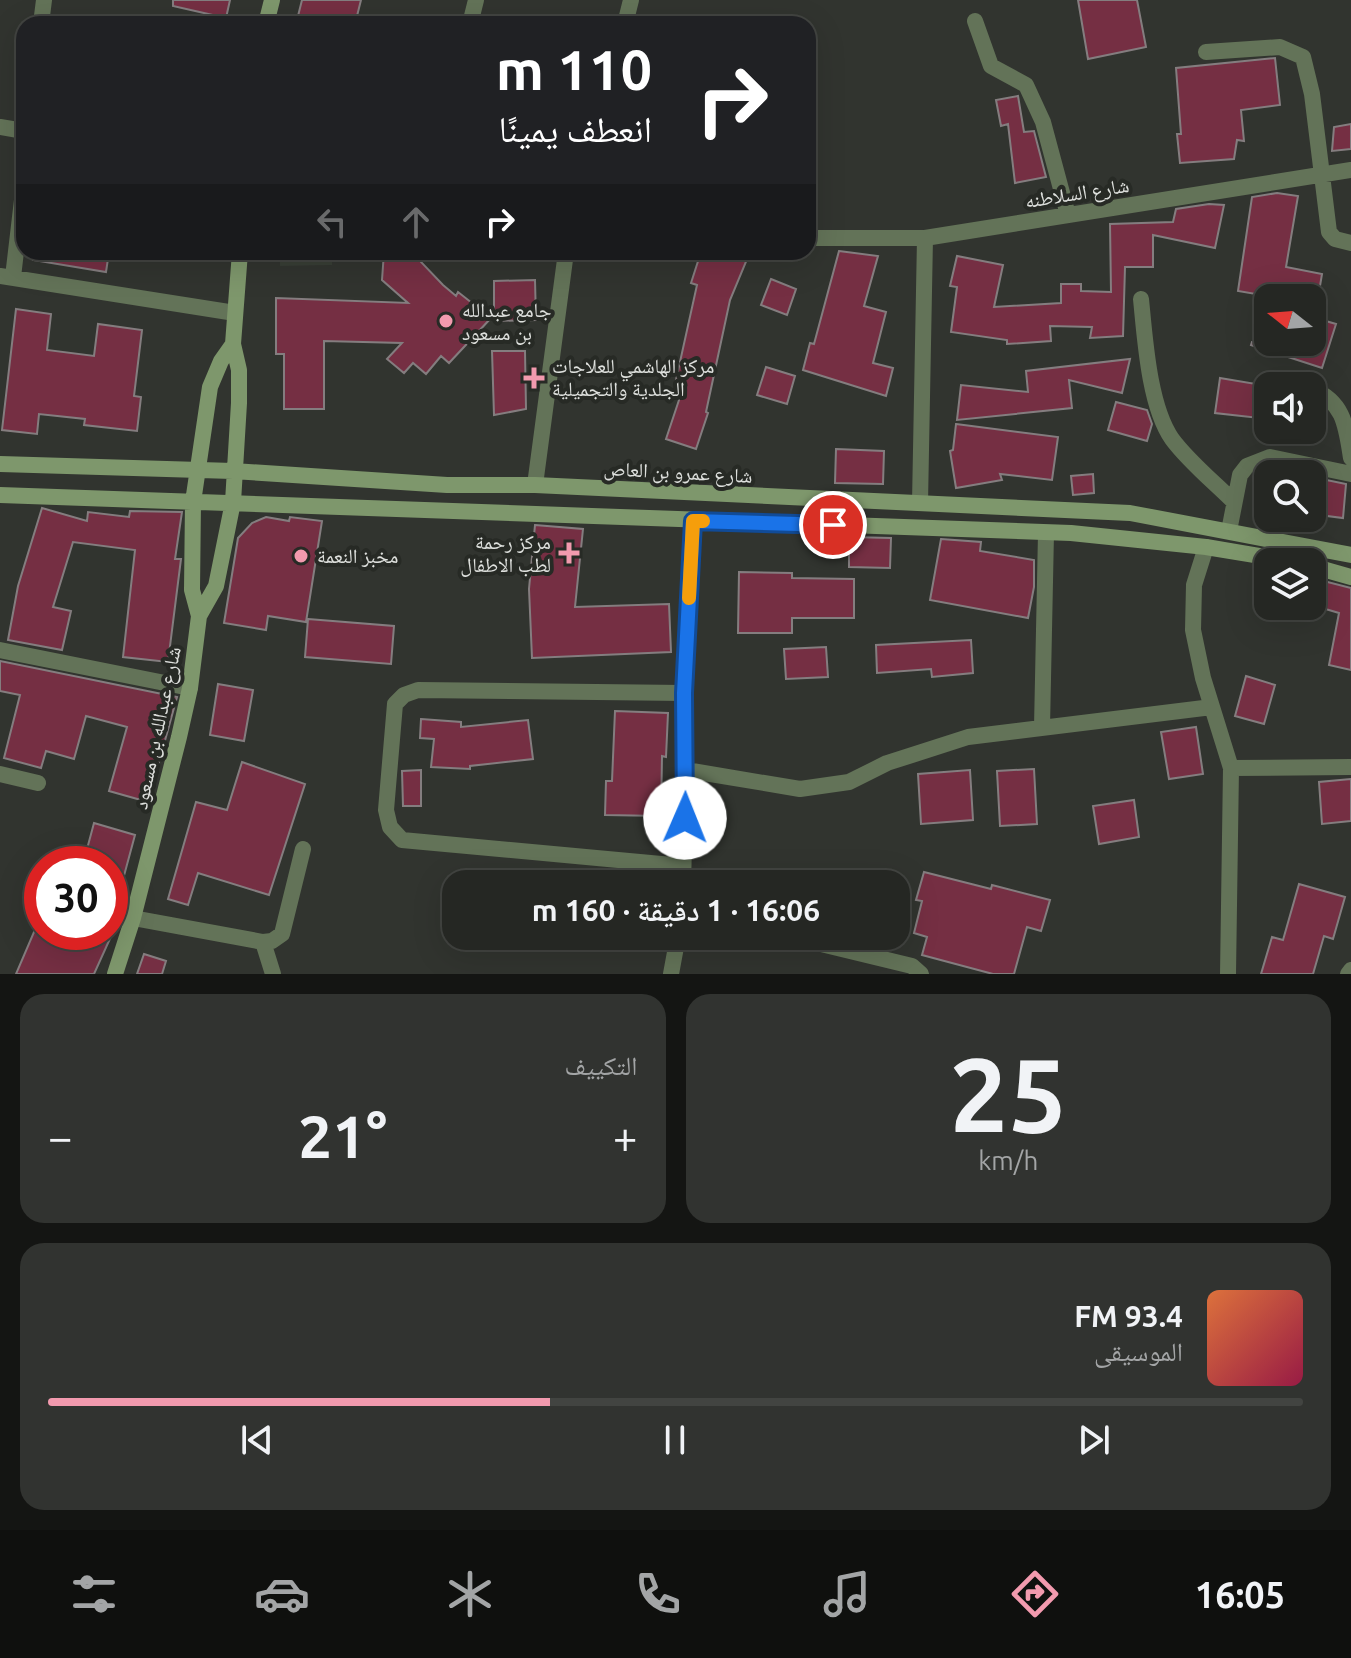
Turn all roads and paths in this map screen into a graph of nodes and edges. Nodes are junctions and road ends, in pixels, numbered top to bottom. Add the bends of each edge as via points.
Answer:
1 (975, 21) dead end
2 (1206, 52) dead end
3 (1351, 170) edge
4 (1321, 174) junction
5 (1068, 215) junction
6 (16, 224) edge
7 (816, 238) edge
8 (925, 238) junction
9 (1351, 243) edge
10 (239, 260) edge
11 (565, 260) edge
12 (6, 276) edge
13 (1141, 299) dead end
14 (235, 313) junction
15 (233, 344) junction
16 (1326, 396) edge
17 (1351, 458) edge
18 (0, 464) edge
19 (198, 470) junction
20 (233, 471) junction
21 (1351, 474) edge
22 (535, 485) junction
23 (0, 495) edge
24 (193, 502) junction
25 (233, 502) junction
26 (1234, 502) junction
27 (920, 503) junction
28 (693, 521) junction
29 (1229, 531) junction
30 (1046, 533) junction
31 (1206, 547) junction
32 (1254, 555) edge
33 (1351, 555) edge
34 (1326, 570) edge
35 (1351, 577) edge
36 (199, 616) junction
37 (0, 650) edge
38 (190, 688) junction
39 (684, 693) junction
40 (1212, 707) junction
41 (1042, 727) junction
42 (1351, 767) edge
43 (1231, 768) junction
44 (686, 770) junction
45 (0, 774) edge
46 (38, 783) dead end
47 (303, 849) dead end
48 (683, 866) junction
49 (683, 870) edge
50 (133, 918) junction
51 (263, 942) junction
52 (675, 950) edge
53 (846, 950) edge
54 (115, 974) edge
55 (273, 974) edge
56 (671, 974) edge
57 (921, 974) edge
58 (1228, 974) edge

1 - 5 street via 991,66 1026,85 1043,122
2 - 4 street via 1280,47 1303,57
3 - 4 street, شارع السلاطنه
4 - 5 street, شارع السلاطنه
4 - 9 street via 1329,232
5 - 8 street, شارع السلاطنه
6 - 12 street
7 - 8 street, شارع السلاطنه
8 - 27 street
10 - 14 street, شارع عبدالله بن مسعود
11 - 22 street
12 - 14 street
13 - 26 street via 1157,404 1166,426 1173,440
14 - 15 street, شارع عبدالله بن مسعود
15 - 19 street via 210,387
15 - 20 street, شارع عبدالله بن مسعود via 239,392
16 - 17 street via 1343,419
18 - 19 street, شارع عمرو بن العاص
19 - 20 street, شارع عمرو بن العاص
19 - 24 street
20 - 22 street, شارع عمرو بن العاص via 447,485
20 - 25 street, شارع عبدالله بن مسعود
21 - 26 street via 1270,457 1247,466
22 - 27 street, شارع عمرو بن العاص
23 - 24 street
24 - 25 street
24 - 36 street via 192,590
25 - 28 street
25 - 36 street, شارع عبدالله بن مسعود via 216,586
26 - 29 street
27 - 29 street, شارع عمرو بن العاص via 1130,513
28 - 30 street
28 - 39 street
29 - 33 street, شارع عمرو بن العاص
30 - 31 street
30 - 41 street
31 - 32 street
31 - 40 street via 1194,585 1193,630
34 - 35 street
36 - 38 street, شارع عبدالله بن مسعود
37 - 38 street
38 - 50 street, شارع عبدالله بن مسعود
39 - 44 street
39 - 48 street via 418,690 404,695 395,704 386,810 390,827 402,840
40 - 41 street
40 - 43 street
41 - 44 street via 968,737 887,763 849,782 800,789
42 - 43 street
43 - 58 street
44 - 48 street
45 - 46 street
47 - 51 street via 282,934
48 - 49 street
50 - 51 street
50 - 54 street, شارع عبدالله بن مسعود
51 - 55 street
52 - 56 street
53 - 57 street via 912,966

